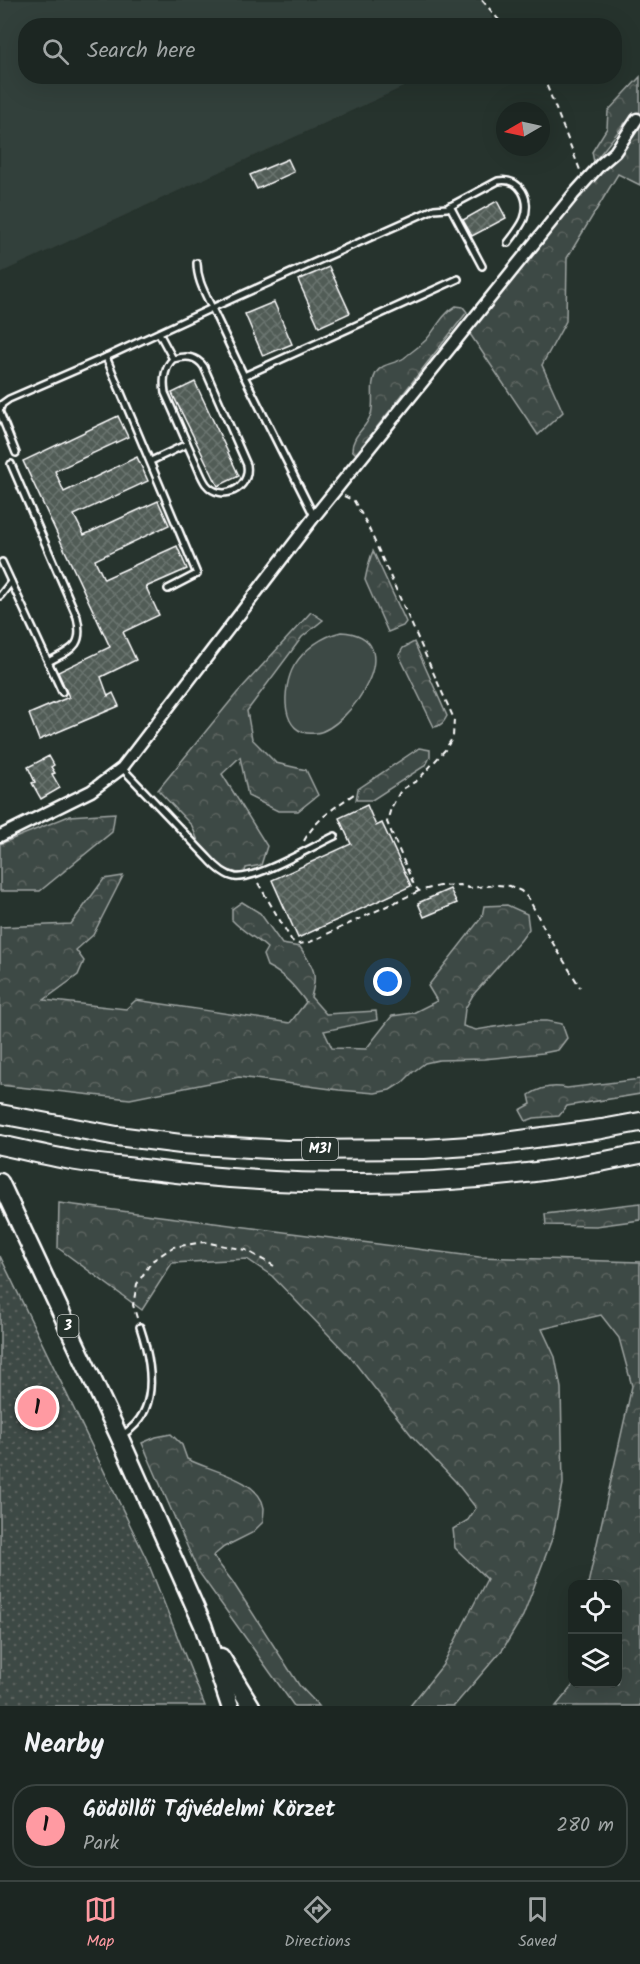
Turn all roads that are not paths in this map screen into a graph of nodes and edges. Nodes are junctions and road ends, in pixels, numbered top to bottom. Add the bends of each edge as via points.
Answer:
1 (637, 119) dead end
2 (450, 206) junction
3 (508, 243) dead end
4 (198, 263) dead end
5 (482, 266) dead end
6 (458, 279) dead end
7 (212, 308) junction
8 (159, 333) junction
9 (106, 357) junction
10 (173, 358) junction
11 (243, 376) junction
12 (0, 411) edge
13 (187, 444) junction
14 (16, 453) dead end
15 (150, 461) junction
16 (11, 464) dead end
17 (314, 517) junction
18 (3, 562) dead end
19 (11, 582) junction
20 (168, 589) dead end
21 (0, 596) edge
22 (48, 662) junction
23 (62, 692) dead end
24 (122, 768) junction
25 (0, 835) edge
26 (335, 836) dead end
27 (0, 1114) edge
28 (640, 1122) edge
29 (0, 1145) edge
30 (640, 1154) edge
31 (609, 1161) junction
32 (640, 1167) edge
33 (0, 1182) edge
34 (140, 1327) road end
35 (119, 1437) junction
36 (203, 1625) junction
37 (230, 1706) edge
38 (251, 1706) edge

1 - 17 street via 615,152 583,185
2 - 3 lane via 498,181 518,184 526,198 525,216
2 - 5 lane
2 - 7 lane via 434,209
4 - 7 lane via 197,274
6 - 11 lane
7 - 8 lane
7 - 11 lane
8 - 9 lane
8 - 10 lane
9 - 12 lane via 9,399
9 - 15 lane
10 - 13 lane via 166,369 165,393
10 - 13 lane via 191,357 204,367 247,465 247,479 231,492 211,489
11 - 17 lane
12 - 14 lane
13 - 15 lane
15 - 20 lane via 197,574
16 - 22 lane via 80,630 72,650
17 - 24 street
18 - 19 lane
19 - 21 lane
19 - 22 lane
22 - 23 lane
24 - 25 street via 91,791
24 - 26 lane via 227,875 253,875
27 - 28 highway, M31 via 117,1136 286,1150 483,1145
29 - 31 highway, M31 via 72,1160 285,1182 372,1183 487,1177
30 - 31 highway, M31
31 - 32 highway
33 - 35 main road, 3
34 - 35 lane via 151,1372 147,1407 136,1426
35 - 36 main road, 3
36 - 37 main road, 3
36 - 38 main road, 3

